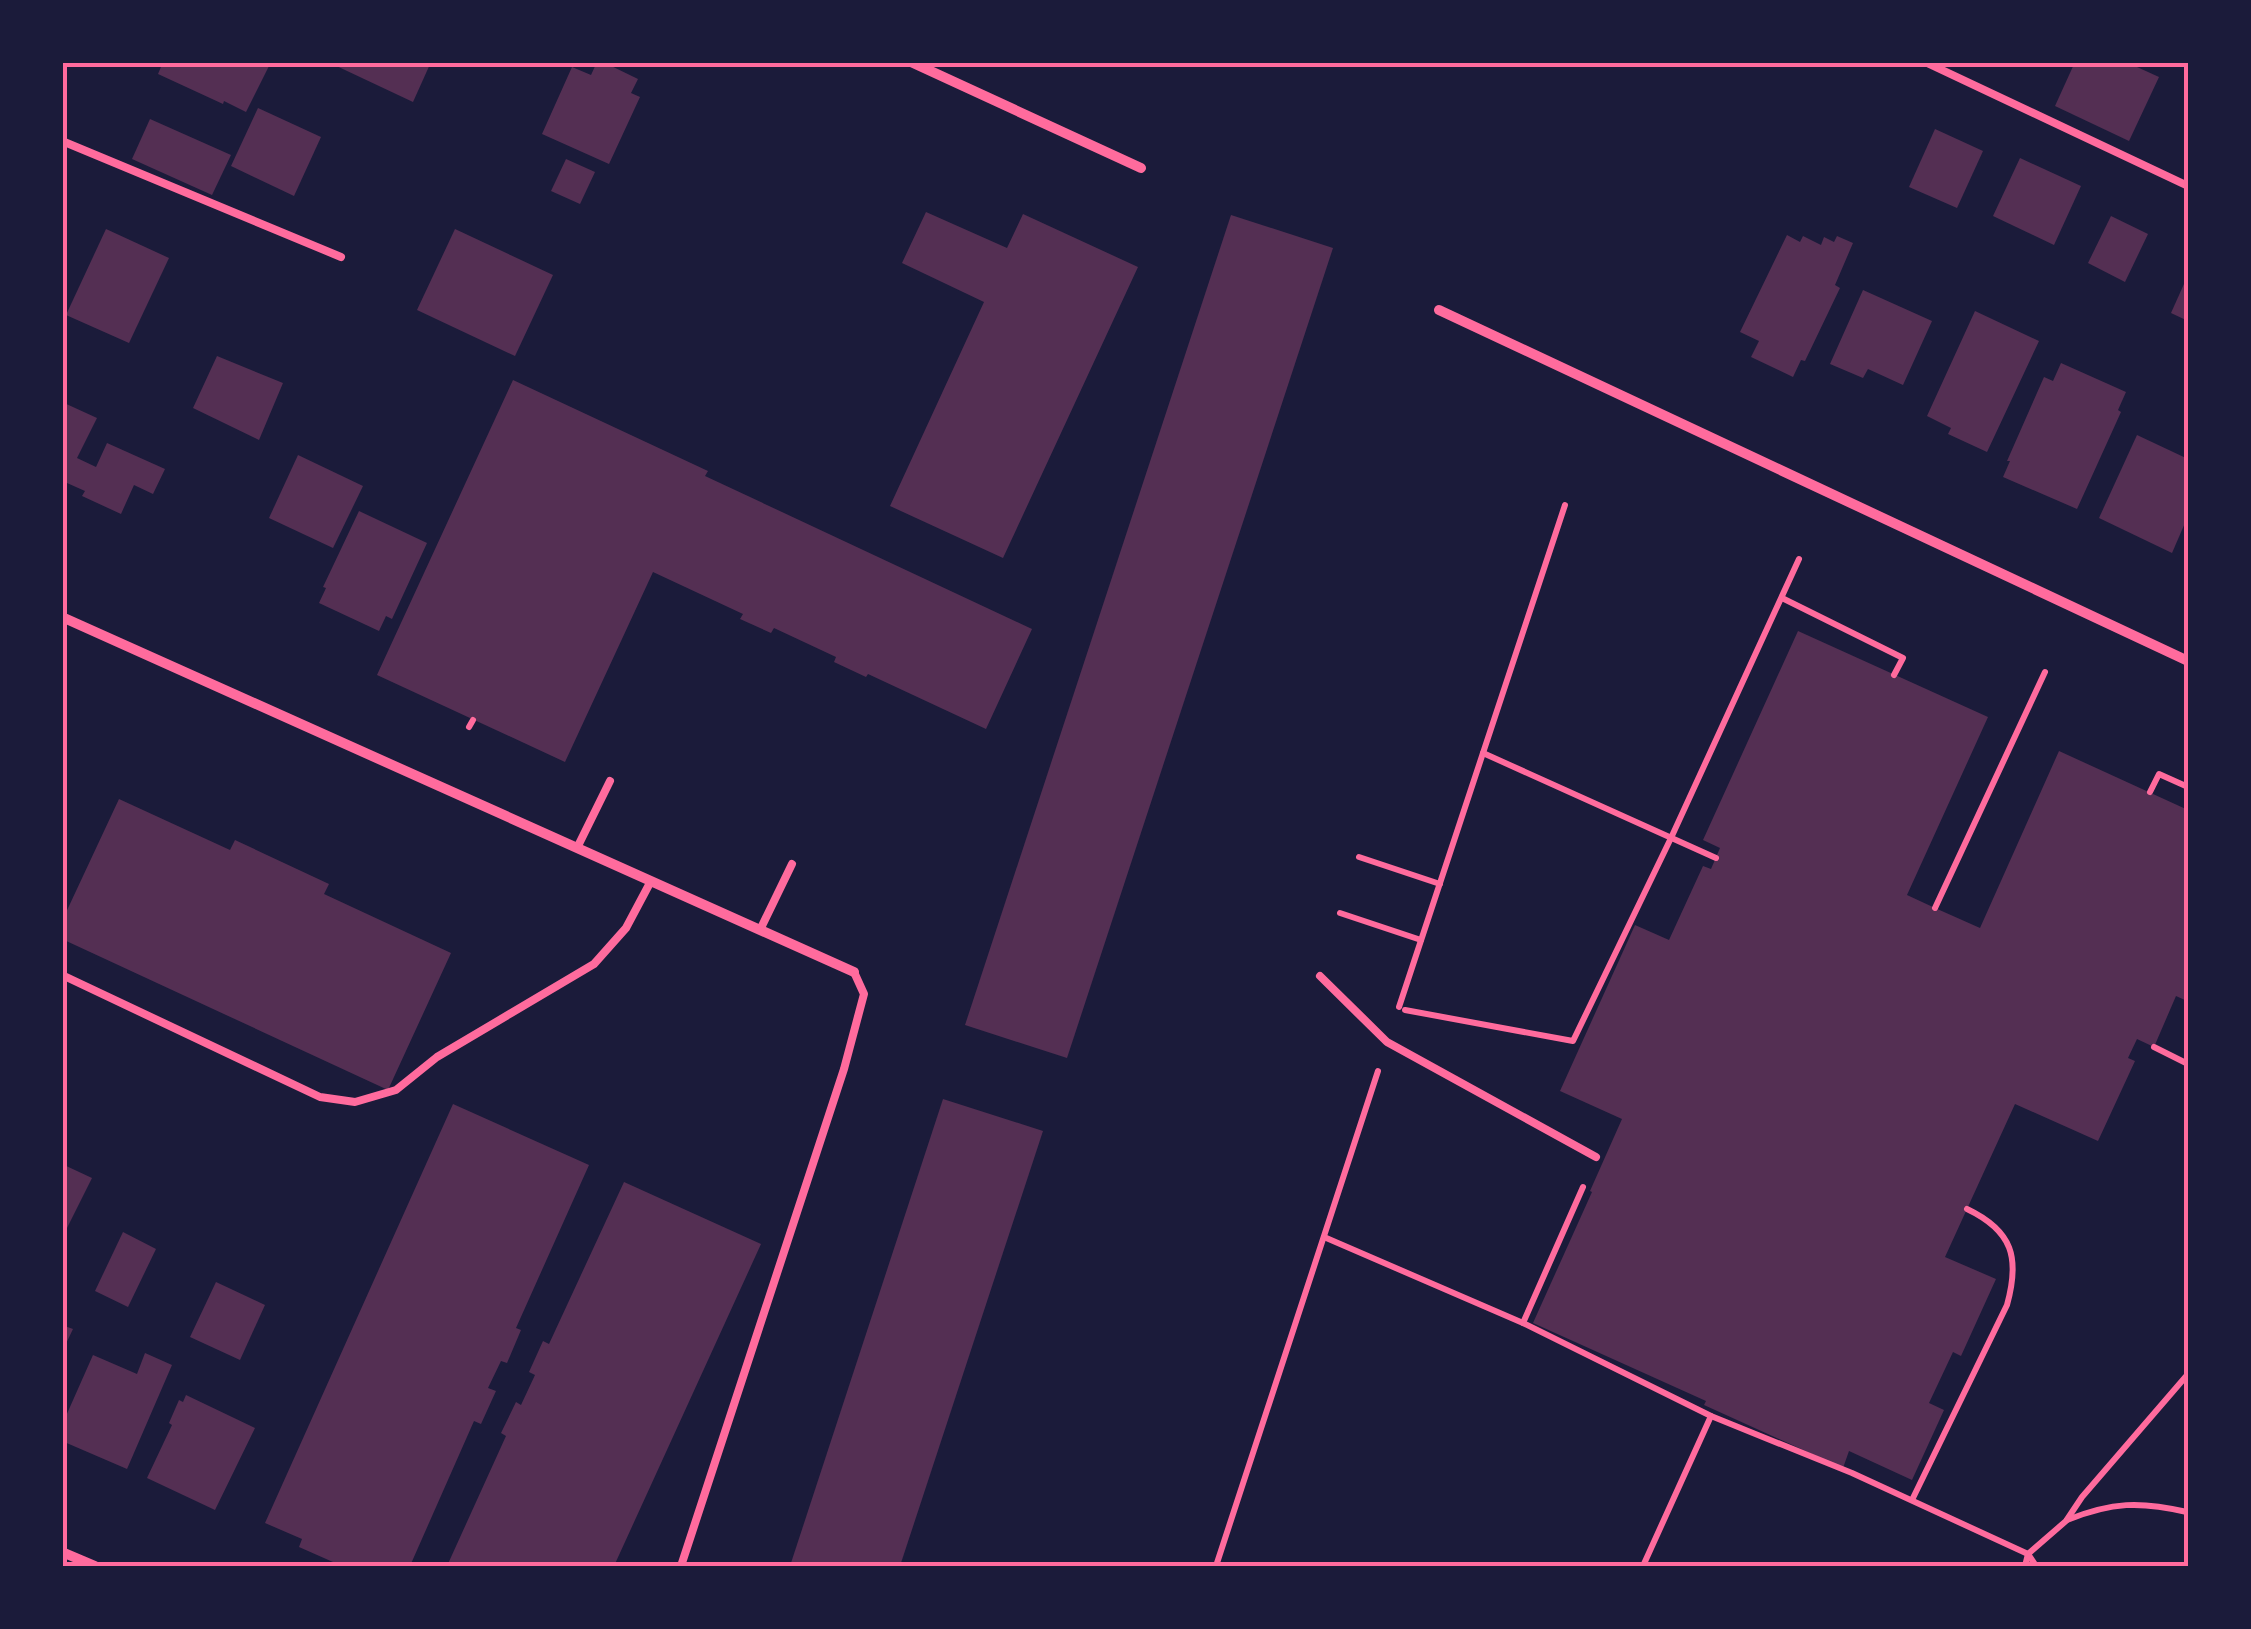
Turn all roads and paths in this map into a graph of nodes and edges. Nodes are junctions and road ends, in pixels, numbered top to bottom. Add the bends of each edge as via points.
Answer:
1 (911, 62) edge
2 (1925, 62) edge
3 (62, 140) edge
4 (1141, 168) dead end
5 (2188, 186) edge
6 (341, 257) dead end
7 (1440, 310) dead end
8 (1799, 559) dead end
9 (1782, 598) junction
10 (62, 617) edge
11 (2188, 661) edge
12 (2045, 672) dead end
13 (1894, 675) dead end
14 (1483, 753) dead end
15 (610, 781) dead end
16 (2188, 786) edge
17 (2150, 792) dead end
18 (1671, 838) junction
19 (577, 848) junction
20 (1359, 857) dead end
21 (1716, 858) dead end
22 (792, 864) dead end
23 (650, 881) junction
24 (1440, 884) dead end
25 (1935, 908) dead end
26 (1340, 913) dead end
27 (760, 930) junction
28 (1422, 940) dead end
29 (854, 972) joint
30 (62, 975) edge
31 (1320, 976) dead end
32 (1399, 1009) dead end
33 (2154, 1046) dead end
34 (2188, 1064) edge
35 (1596, 1157) joint
36 (1968, 1209) dead end
37 (1324, 1237) dead end
38 (1523, 1323) junction
39 (2188, 1374) edge
40 (1711, 1416) junction
41 (1912, 1500) junction
42 (2188, 1512) edge
43 (2066, 1521) junction
44 (62, 1552) edge
45 (2028, 1554) junction
46 (95, 1566) edge
47 (681, 1566) edge
48 (1643, 1566) edge
49 (2025, 1566) edge
50 (2036, 1566) edge

1 - 4 street
2 - 5 lane
3 - 6 lane
7 - 11 street
8 - 9 path
9 - 13 path via 1903,658
9 - 18 path
10 - 19 street
12 - 25 path
14 - 18 path
15 - 19 lane
16 - 17 path via 2159,774
18 - 21 path
18 - 32 path via 1573,1041
19 - 23 street
20 - 24 path
22 - 27 lane
23 - 27 street
23 - 30 lane via 626,928 594,964 437,1057 396,1090 355,1102 320,1097
26 - 28 path
27 - 29 street
29 - 47 lane via 864,994 844,1069
31 - 35 lane via 1387,1042
33 - 34 path
35 - 38 path
36 - 41 path via 2001,1233 2015,1278
37 - 38 path
38 - 40 path
39 - 43 path
40 - 41 path
40 - 48 path
41 - 45 path
42 - 43 path via 2152,1504 2112,1506
43 - 45 path
44 - 46 street
45 - 49 path
45 - 50 path

